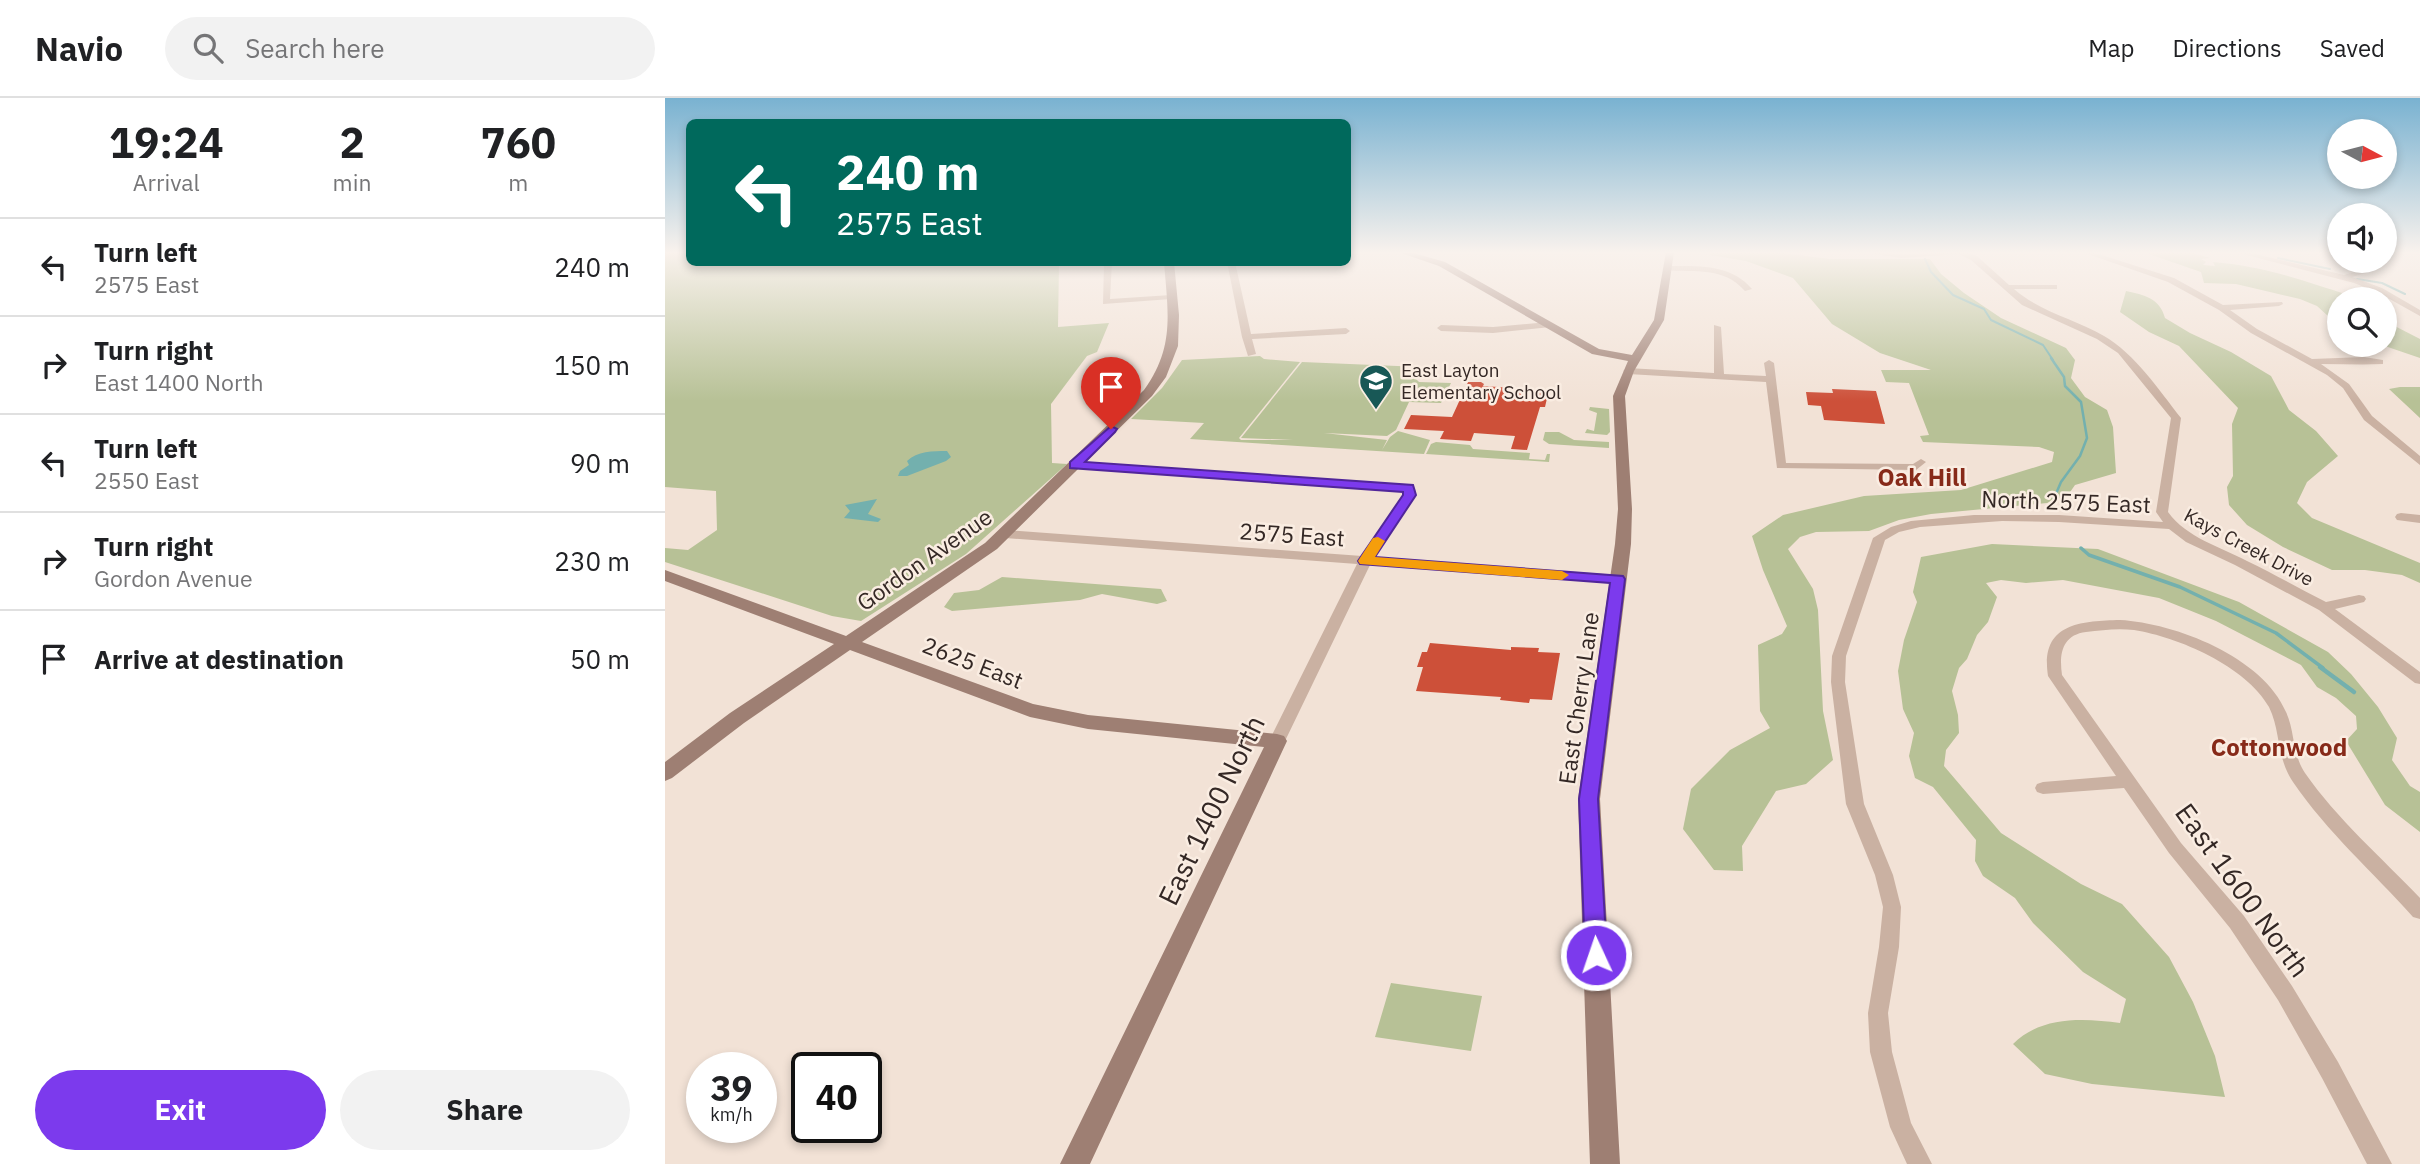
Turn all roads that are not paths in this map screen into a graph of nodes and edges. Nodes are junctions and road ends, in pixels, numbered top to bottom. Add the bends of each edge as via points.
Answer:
1 (1171, 302) edge
2 (1239, 302) edge
3 (1508, 302) edge
4 (1662, 302) edge
5 (2023, 302) edge
6 (2211, 302) edge
7 (2403, 302) edge
8 (2279, 304) dead end
9 (2222, 308) junction
10 (2420, 314) edge
11 (1548, 325) junction
12 (1717, 327) dead end
13 (1441, 328) dead end
14 (1346, 331) dead end
15 (1246, 337) junction
16 (1251, 354) dead end
17 (2310, 362) junction
18 (2379, 362) dead end
19 (1769, 363) dead end
20 (1632, 365) junction
21 (1719, 376) junction
22 (1771, 379) junction
23 (2420, 462) edge
24 (1921, 463) dead end
25 (1074, 465) junction
26 (2400, 517) dead end
27 (2420, 519) edge
28 (2172, 526) junction
29 (1005, 534) junction
30 (1365, 561) junction
31 (665, 575) edge
32 (1618, 579) junction
33 (2359, 599) dead end
34 (2325, 607) junction
35 (848, 641) junction
36 (2420, 679) edge
37 (1277, 741) junction
38 (665, 774) edge
39 (2128, 781) junction
40 (2043, 788) dead end
41 (2420, 911) edge
42 (1076, 1164) edge
43 (1605, 1164) edge
44 (1920, 1164) edge
45 (2380, 1164) edge

1 - 25 street, Gordon Avenue via 1174,340 1168,364 1148,393
2 - 15 street
3 - 11 street
4 - 20 street, East Cherry Lane via 1659,320
5 - 28 street, Kays Creek Drive via 2112,344 2176,418 2162,512
6 - 9 street
7 - 10 street
8 - 9 street
9 - 17 street
11 - 13 street
11 - 20 street via 1596,352
12 - 21 street
14 - 15 street
15 - 16 street
17 - 18 street
17 - 23 street via 2346,386 2368,418
19 - 22 street
20 - 21 street
20 - 32 street, East Cherry Lane via 1619,396 1625,509
21 - 22 street
22 - 24 street via 1781,466 1916,467
25 - 29 street, Gordon Avenue
25 - 30 street, East 1400 North via 1409,488 1410,495
26 - 27 street
28 - 34 street, Kays Creek Drive
28 - 44 street, North 2575 East via 1995,515 1910,524 1879,538 1839,656 1838,682 1855,804 1892,907 1878,1013 1881,1052 1901,1127
29 - 30 street, 2575 East
29 - 35 street, Gordon Avenue
30 - 32 street, 2575 East
30 - 37 street, East 1400 North
31 - 35 street, 2625 East
32 - 43 street, East Cherry Lane via 1588,799
33 - 34 street
34 - 36 street, Kays Creek Drive
35 - 37 street, 2625 East via 1030,710 1088,722
35 - 38 street, Gordon Avenue
37 - 42 street, East 1400 North
39 - 40 street
39 - 41 street, East 1600 North via 2055,676 2051,657 2057,643 2071,630 2134,626 2168,633 2246,672 2278,710 2285,749 2296,774 2321,807
39 - 45 street, East 1600 North via 2175,848 2237,922 2285,993

